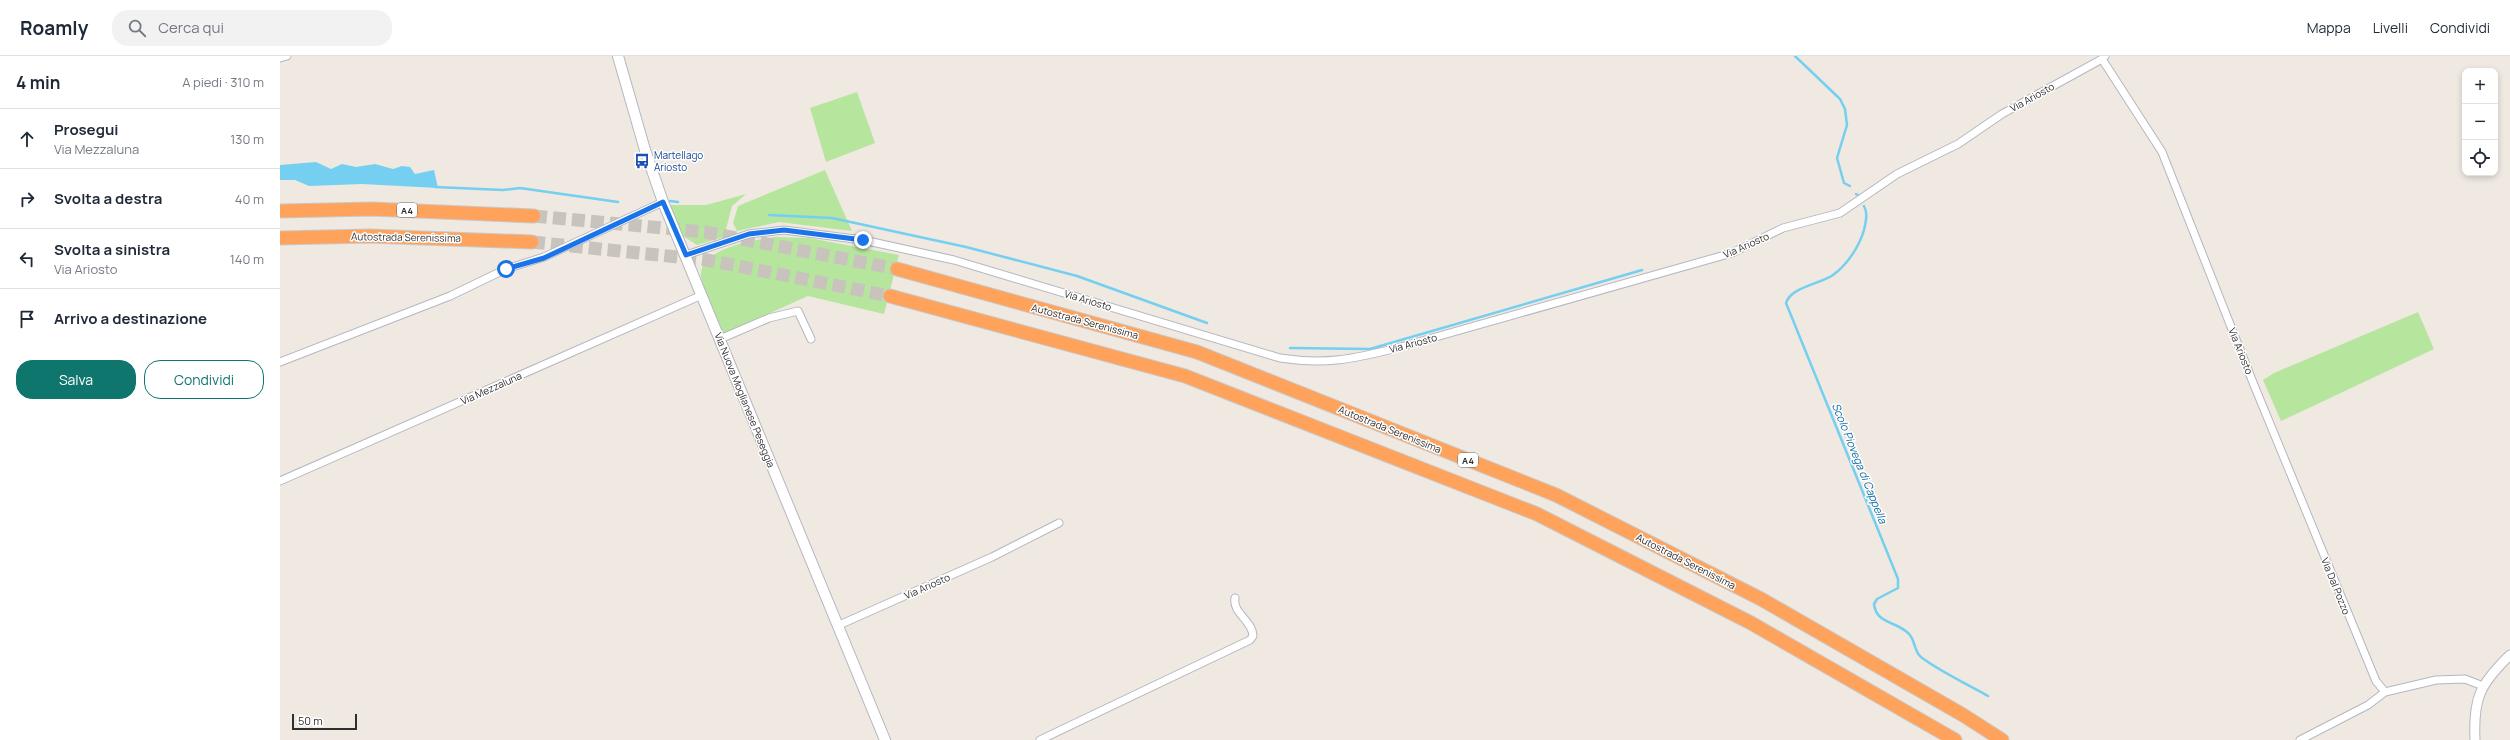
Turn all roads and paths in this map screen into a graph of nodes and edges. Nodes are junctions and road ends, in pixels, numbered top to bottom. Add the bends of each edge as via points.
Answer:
1 (287, 56) edge
2 (618, 56) edge
3 (280, 58) edge
4 (2103, 58) edge
5 (663, 202) junction
6 (280, 211) edge
7 (534, 216) tunnel mouth
8 (280, 238) edge
9 (532, 242) tunnel mouth
10 (686, 255) junction
11 (897, 269) tunnel mouth
12 (702, 295) junction
13 (890, 296) tunnel mouth
14 (720, 339) junction
15 (812, 339) dead end
16 (280, 362) edge
17 (2254, 385) joint
18 (280, 481) edge
19 (1058, 523) dead end
20 (1235, 598) dead end
21 (838, 626) junction
22 (2510, 655) edge
23 (2483, 686) junction
24 (2385, 692) junction
25 (885, 740) edge
26 (1040, 740) edge
27 (1955, 740) edge
28 (2002, 740) edge
29 (2300, 740) edge
30 (2475, 740) edge

1 - 3 street
2 - 5 main road, Via Nuova Moglianese Peseggia
4 - 10 street, Via Ariosto via 2002,114 1958,144 1897,174 1840,213 1783,228 1732,253 1347,360 1320,362 1280,358 954,260 863,240 784,230 749,234
4 - 17 street, Via Ariosto via 2162,152
5 - 10 main road, Via Nuova Moglianese Peseggia
5 - 16 street via 544,258 506,269 450,296
6 - 7 highway, A4 via 372,209
8 - 9 highway, Autostrada Serenissima via 369,236
10 - 12 main road, Via Nuova Moglianese Peseggia
11 - 28 highway, Autostrada Serenissima / A4 via 1197,352 1556,495 1761,599
12 - 14 main road, Via Nuova Moglianese Peseggia
12 - 18 street, Via Mezzaluna
13 - 27 highway via 1185,376 1537,514 1751,624
14 - 15 street via 769,318 798,312
14 - 21 main road, Via Nuova Moglianese Peseggia
17 - 24 street, Via Dal Pozzo via 2368,664
19 - 21 street, Via Ariosto via 992,557
20 - 26 street via 1237,608 1252,629 1253,636 1250,640
21 - 25 main road, Via Nuova Moglianese Peseggia
22 - 23 street
23 - 24 street via 2465,679 2436,680
23 - 30 street via 2475,710
24 - 29 street via 2368,705

